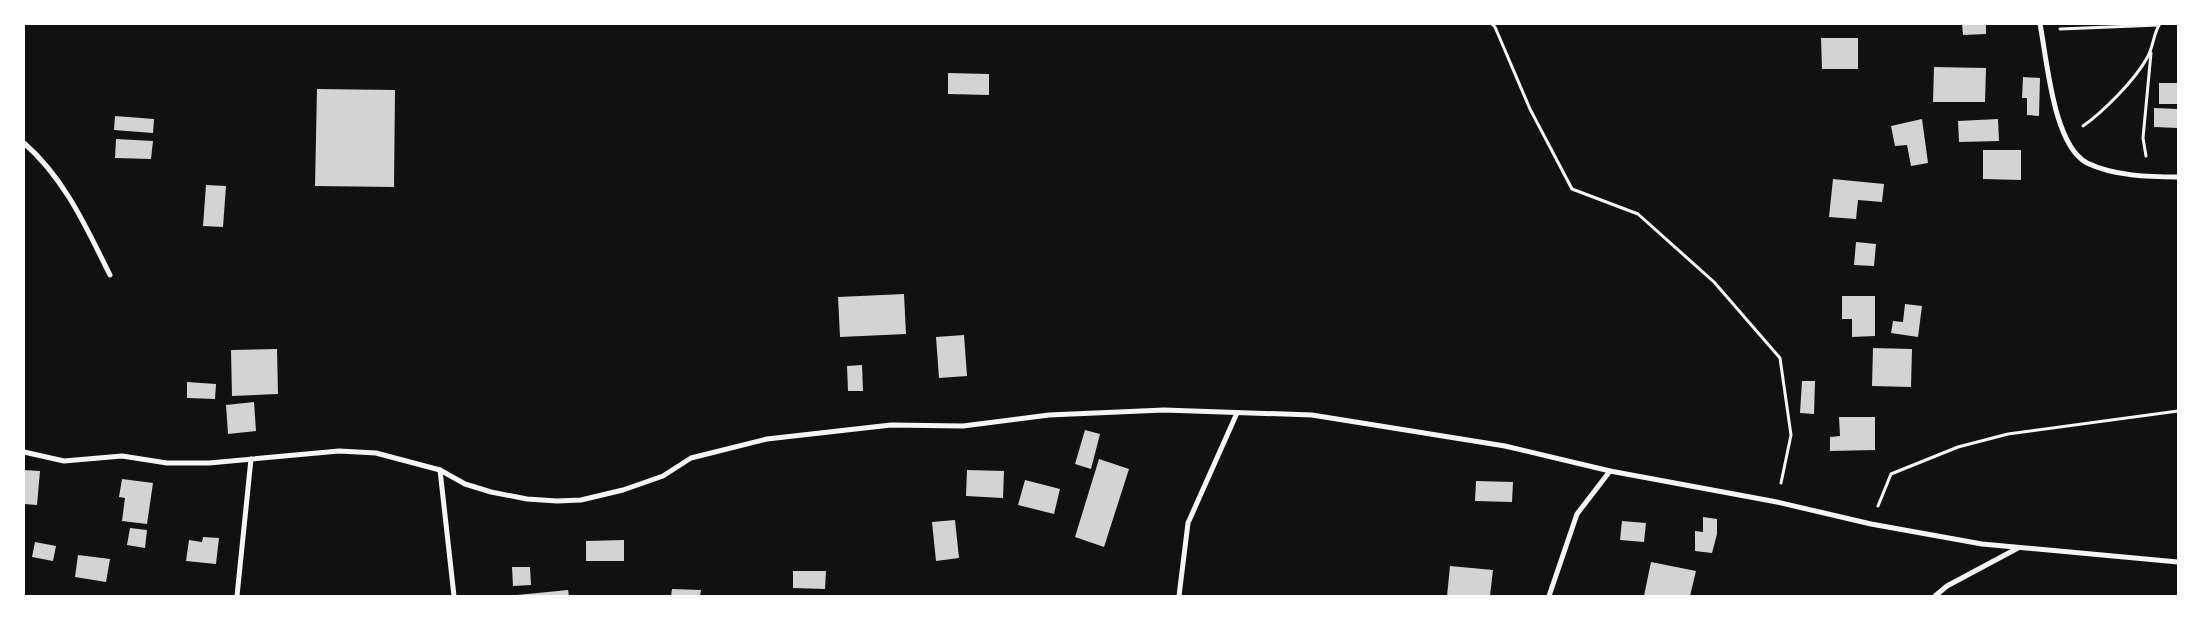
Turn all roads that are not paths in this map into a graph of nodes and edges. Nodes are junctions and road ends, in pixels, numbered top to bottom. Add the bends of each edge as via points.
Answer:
1 (2040, 26) edge
2 (24, 143) edge
3 (2178, 177) edge
4 (110, 275) dead end
5 (1237, 413) junction
6 (24, 452) edge
7 (251, 459) junction
8 (440, 470) junction
9 (1610, 471) junction
10 (2019, 547) junction
11 (2178, 562) edge
12 (236, 596) edge
13 (454, 596) edge
14 (1179, 596) edge
15 (1549, 596) edge
16 (1935, 596) edge

1 - 3 street via 2059,125 2072,149 2086,162 2116,172
2 - 4 street via 42,160 71,198
5 - 8 street via 1164,410 1049,415 963,426 891,425 767,439 691,458 663,476 581,500 527,499 491,492 465,484
5 - 9 street via 1321,417 1505,446
5 - 14 street via 1188,523
6 - 7 street via 64,460 122,456 167,463 209,463
7 - 8 street via 339,451 376,453
7 - 12 street
8 - 13 street
9 - 10 street via 1777,502 1871,524 1982,544
9 - 15 street via 1577,514
10 - 11 street
10 - 16 street via 1947,586

